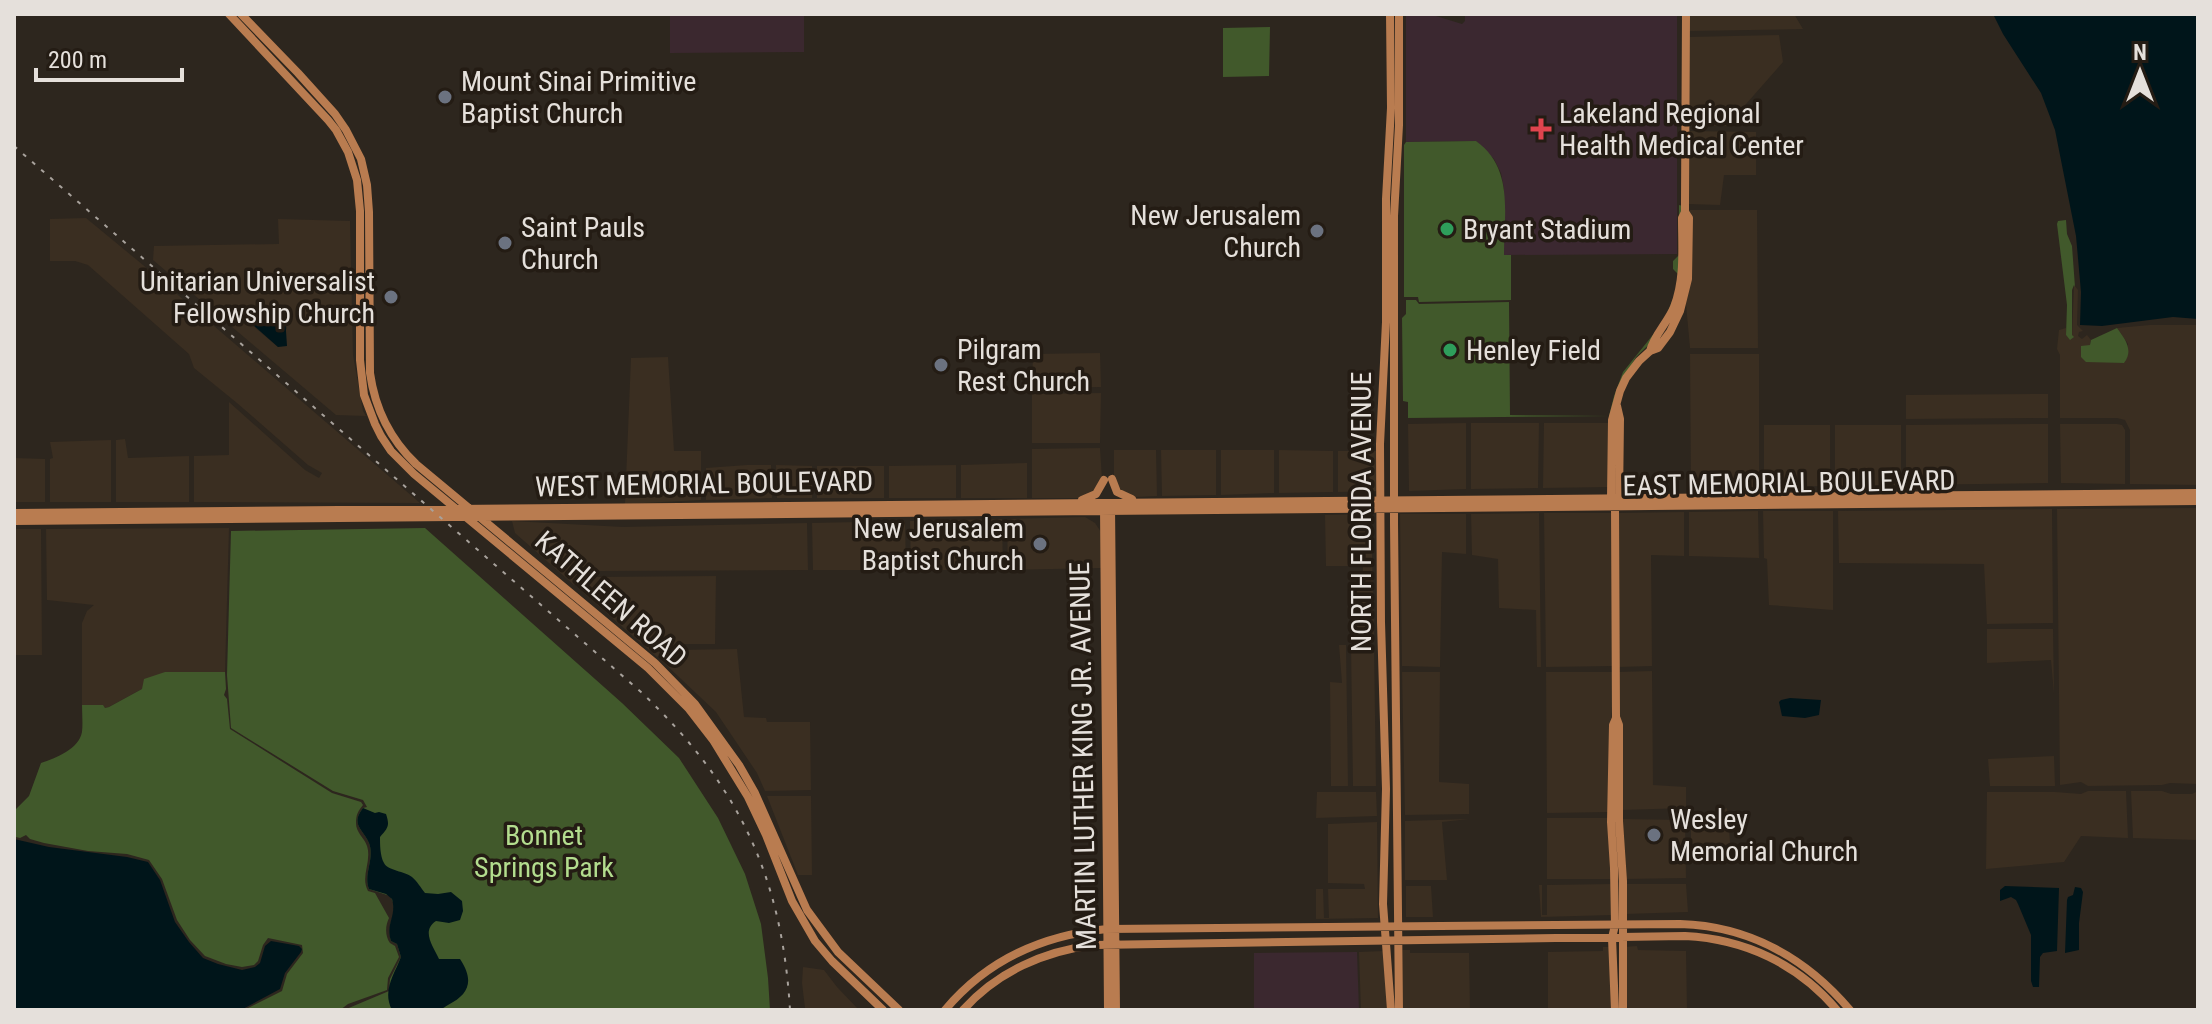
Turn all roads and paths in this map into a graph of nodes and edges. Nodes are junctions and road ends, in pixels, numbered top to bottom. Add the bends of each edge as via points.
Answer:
1 (229, 14) edge
2 (241, 14) edge
3 (1390, 14) edge
4 (1399, 14) edge
5 (1686, 14) edge
6 (1386, 199) junction
7 (1394, 216) junction
8 (1386, 333) junction
9 (365, 353) junction
10 (1395, 438) junction
11 (2175, 493) junction
12 (2198, 493) edge
13 (1944, 495) junction
14 (1985, 495) junction
15 (1616, 497) junction
16 (1834, 500) junction
17 (2145, 501) junction
18 (2198, 501) edge
19 (1140, 502) junction
20 (1967, 503) junction
21 (958, 504) junction
22 (1394, 504) junction
23 (1922, 504) junction
24 (1380, 505) junction
25 (703, 506) junction
26 (1079, 507) junction
27 (1108, 507) junction
28 (1615, 507) junction
29 (1136, 511) junction
30 (497, 512) junction
31 (14, 513) edge
32 (401, 513) junction
33 (941, 513) junction
34 (689, 515) junction
35 (191, 516) junction
36 (14, 521) edge
37 (1103, 531) junction
38 (1111, 540) junction
39 (1619, 925) junction
40 (1385, 926) junction
41 (1398, 926) junction
42 (1112, 929) junction
43 (1612, 938) junction
44 (1622, 938) junction
45 (1386, 940) junction
46 (1398, 940) junction
47 (1111, 943) junction
48 (883, 1010) edge
49 (899, 1010) edge
50 (945, 1010) edge
51 (963, 1010) edge
52 (1108, 1010) edge
53 (1116, 1010) edge
54 (1391, 1010) edge
55 (1399, 1010) edge
56 (1615, 1010) edge
57 (1623, 1010) edge
58 (1837, 1010) edge
59 (1850, 1010) edge

1 - 9 main road via 328,120 348,152 359,195
2 - 9 main road, KATHLEEN ROAD via 335,114 361,159 369,212
3 - 6 main road, NORTH FLORIDA AVENUE
4 - 7 main road, NORTH FLORIDA AVENUE
5 - 15 main road via 1688,279 1670,332 1626,378 1617,404 1612,420
6 - 7 main road
6 - 8 main road, NORTH FLORIDA AVENUE
7 - 10 main road, NORTH FLORIDA AVENUE
8 - 10 main road via 1392,348
8 - 24 main road, NORTH FLORIDA AVENUE
9 - 48 main road, KATHLEEN ROAD via 362,384 367,403 391,451 648,668 689,709 748,797 815,941
9 - 49 main road, KATHLEEN ROAD via 377,406 394,440 416,464 655,663 695,704 755,793 807,910 838,952
10 - 22 main road, NORTH FLORIDA AVENUE
11 - 12 main road, EAST MEMORIAL BOULEVARD
11 - 14 main road, EAST MEMORIAL BOULEVARD
11 - 17 main road
13 - 14 main road, EAST MEMORIAL BOULEVARD
13 - 16 main road, EAST MEMORIAL BOULEVARD
13 - 23 main road via 1926,498
14 - 20 main road
15 - 16 main road, EAST MEMORIAL BOULEVARD
15 - 22 main road, EAST MEMORIAL BOULEVARD
15 - 28 main road
16 - 23 main road, EAST MEMORIAL BOULEVARD
16 - 28 main road, EAST MEMORIAL BOULEVARD
17 - 18 main road, EAST MEMORIAL BOULEVARD
17 - 20 main road, EAST MEMORIAL BOULEVARD
19 - 24 main road, WEST MEMORIAL BOULEVARD
19 - 26 main road via 1120,495 1108,480
19 - 27 main road, WEST MEMORIAL BOULEVARD
20 - 23 main road, EAST MEMORIAL BOULEVARD
21 - 25 main road, WEST MEMORIAL BOULEVARD
21 - 26 main road, WEST MEMORIAL BOULEVARD
21 - 33 main road
22 - 24 main road, EAST MEMORIAL BOULEVARD
22 - 28 main road, EAST MEMORIAL BOULEVARD
22 - 41 main road, NORTH FLORIDA AVENUE
24 - 29 main road, WEST MEMORIAL BOULEVARD
24 - 40 main road, NORTH FLORIDA AVENUE
25 - 30 main road, WEST MEMORIAL BOULEVARD
25 - 34 main road
26 - 27 main road, WEST MEMORIAL BOULEVARD
26 - 33 main road, WEST MEMORIAL BOULEVARD
26 - 37 main road
27 - 29 main road, WEST MEMORIAL BOULEVARD
27 - 37 main road, MARTIN LUTHER KING JR. AVENUE
27 - 38 main road, MARTIN LUTHER KING JR. AVENUE
28 - 39 main road via 1611,815
29 - 38 main road via 1114,526
30 - 32 main road, WEST MEMORIAL BOULEVARD
30 - 34 main road, WEST MEMORIAL BOULEVARD
31 - 35 main road, WEST MEMORIAL BOULEVARD
32 - 35 main road, WEST MEMORIAL BOULEVARD
32 - 35 main road, WEST MEMORIAL BOULEVARD via 247,511
33 - 34 main road, WEST MEMORIAL BOULEVARD
35 - 36 main road
37 - 42 main road, MARTIN LUTHER KING JR. AVENUE
38 - 42 main road, MARTIN LUTHER KING JR. AVENUE
39 - 41 main road
39 - 43 main road
39 - 44 main road
39 - 59 main road via 1703,926 1758,939 1809,969
40 - 41 main road
40 - 42 main road
40 - 45 main road, NORTH FLORIDA AVENUE
41 - 46 main road, NORTH FLORIDA AVENUE
42 - 47 main road, MARTIN LUTHER KING JR. AVENUE
42 - 50 main road via 1056,937 1022,949 982,974
43 - 44 main road
43 - 46 main road
43 - 56 main road
44 - 57 main road
44 - 58 main road via 1700,937 1746,946 1790,968
45 - 46 main road
45 - 47 main road
45 - 54 main road, NORTH FLORIDA AVENUE
46 - 55 main road, NORTH FLORIDA AVENUE
47 - 51 main road via 1029,962 996,980
47 - 52 main road, MARTIN LUTHER KING JR. AVENUE
47 - 53 main road, MARTIN LUTHER KING JR. AVENUE

